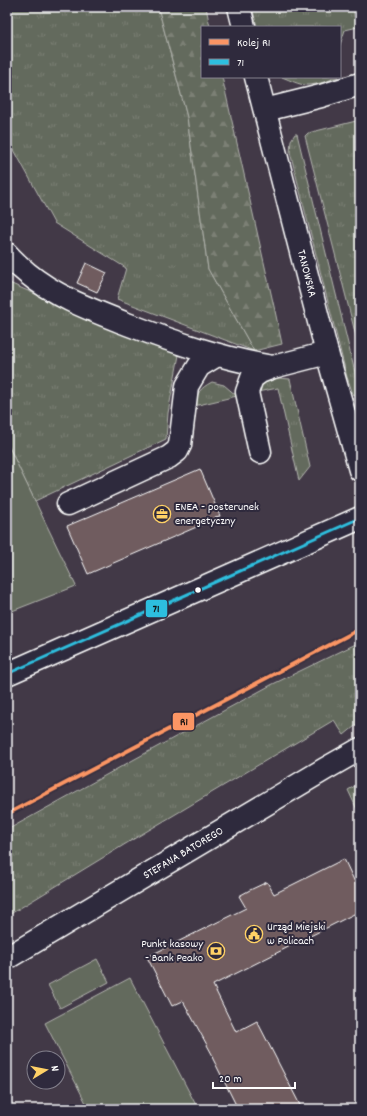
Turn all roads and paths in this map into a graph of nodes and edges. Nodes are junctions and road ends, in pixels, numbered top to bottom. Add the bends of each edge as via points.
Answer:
1 (239, 7) edge
2 (244, 26) edge
3 (256, 78) edge
4 (360, 84) edge
5 (265, 110) junction
6 (7, 254) edge
7 (327, 353) junction
8 (217, 355) junction
9 (273, 367) junction
10 (260, 452) dead end
11 (360, 470) edge
12 (68, 504) dead end
13 (360, 518) edge
14 (7, 674) edge
15 (360, 749) edge
16 (7, 958) edge

1 - 2 street
3 - 5 street, TANOWSKA
4 - 5 street
5 - 7 street, TANOWSKA
6 - 8 street via 34,279 84,307
7 - 9 street
7 - 11 street, TANOWSKA
8 - 9 street
8 - 12 street via 199,366 187,386 180,445 177,451
9 - 10 street via 252,378 247,392
13 - 14 street
15 - 16 street, STEFANA BATOREGO

